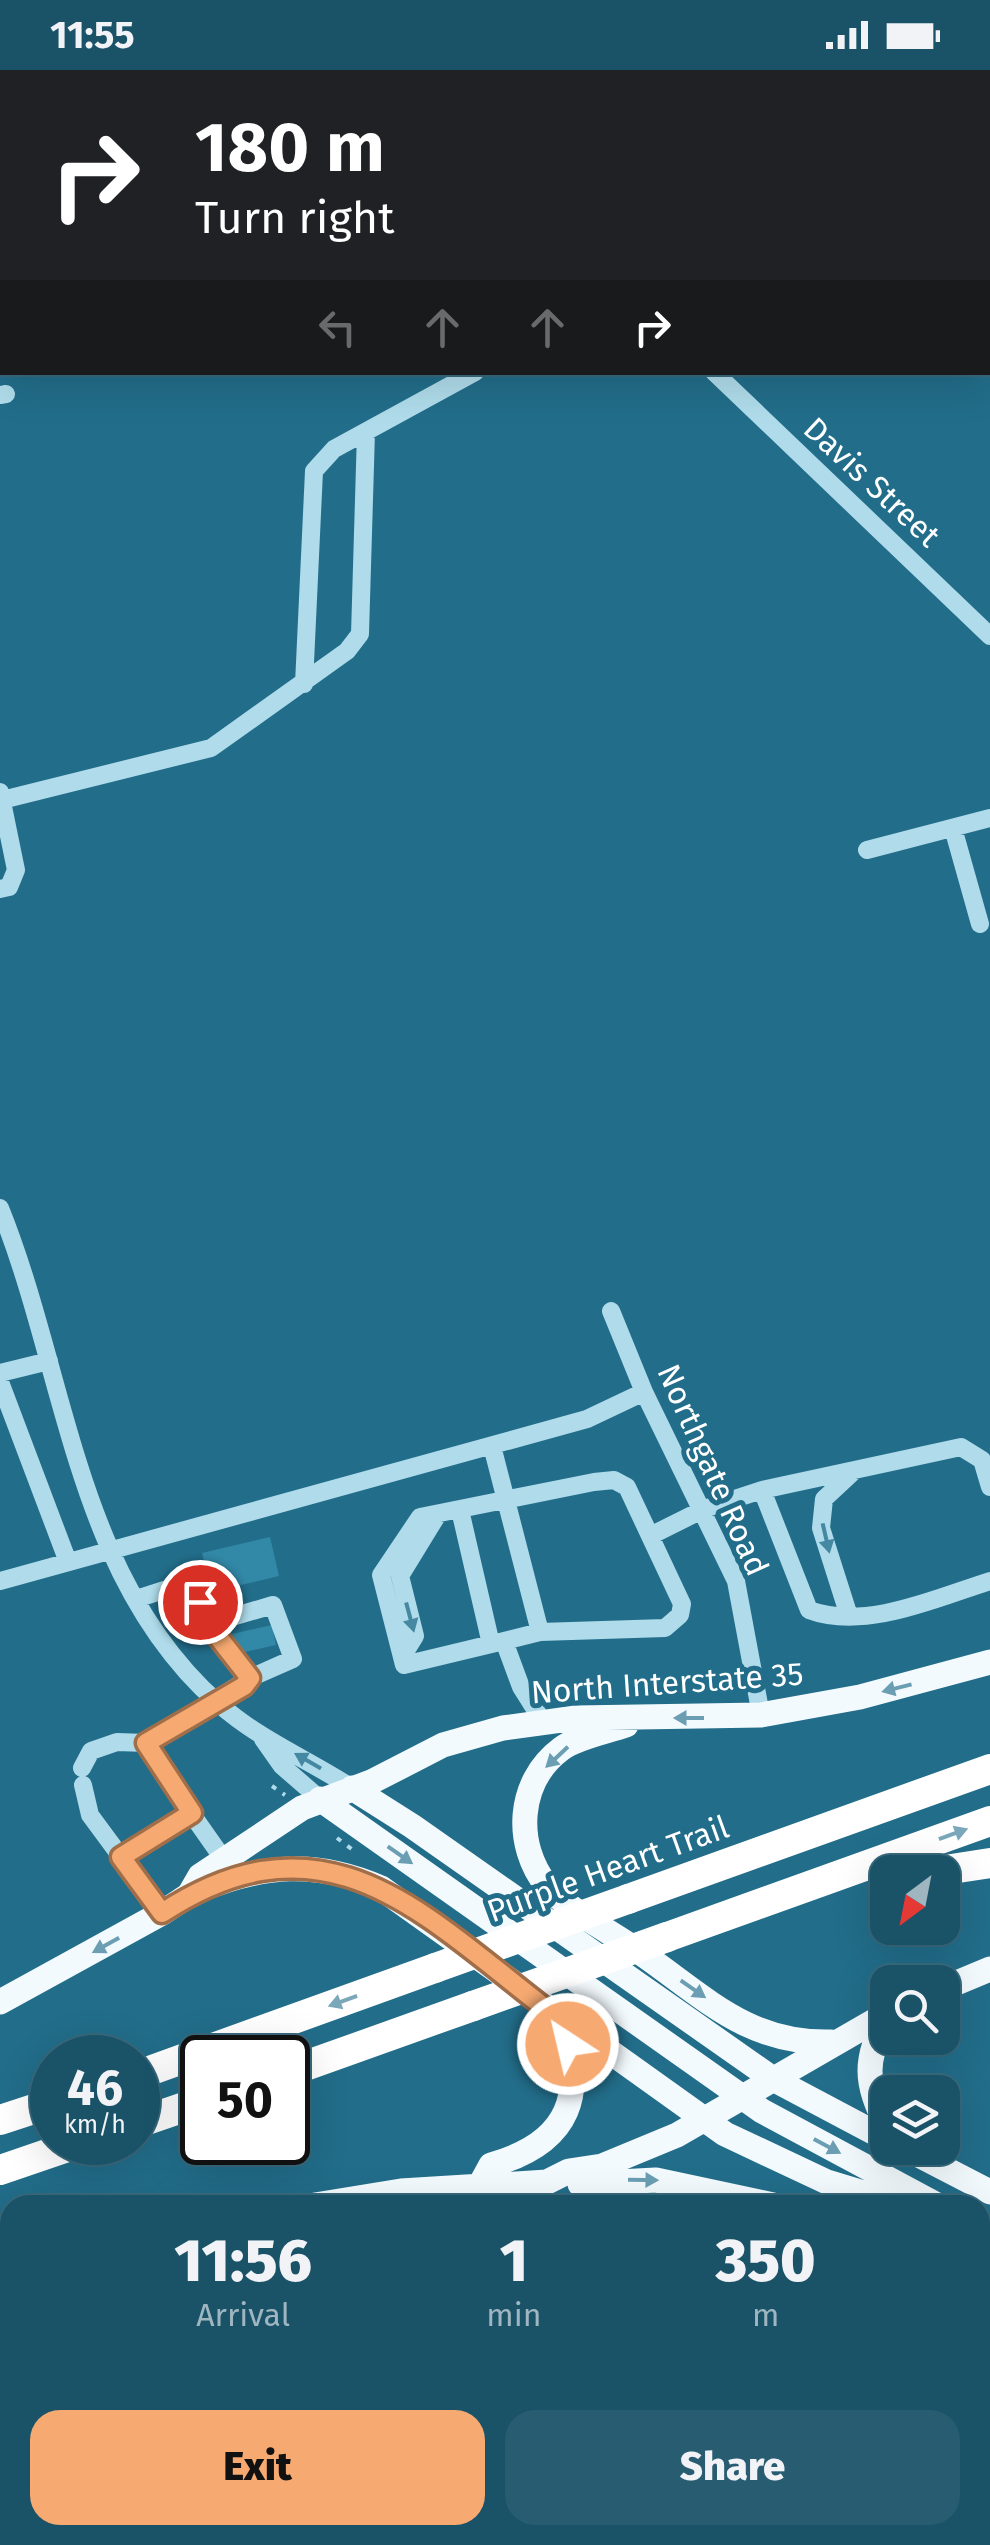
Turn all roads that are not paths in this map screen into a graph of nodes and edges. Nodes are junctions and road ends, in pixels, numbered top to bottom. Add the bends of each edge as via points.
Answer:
1 (470, 375) edge
2 (717, 375) edge
3 (366, 432) junction
4 (990, 636) edge
5 (304, 684) junction
6 (1, 796) edge
7 (990, 818) edge
8 (953, 828) junction
9 (867, 850) dead end
10 (0, 889) edge
11 (980, 924) dead end
12 (0, 1208) edge
13 (611, 1312) dead end
14 (49, 1360) junction
15 (0, 1373) edge
16 (0, 1382) edge
17 (644, 1392) junction
18 (492, 1446) junction
19 (855, 1470) junction
20 (990, 1487) edge
21 (762, 1490) junction
22 (504, 1498) junction
23 (704, 1509) junction
24 (460, 1510) junction
25 (652, 1535) junction
26 (108, 1550) junction
27 (68, 1562) junction
28 (0, 1581) edge
29 (990, 1581) edge
30 (136, 1599) junction
31 (849, 1616) junction
32 (208, 1624) junction
33 (540, 1632) junction
34 (497, 1642) junction
35 (990, 1662) edge
36 (250, 1678) junction
37 (216, 1702) junction
38 (761, 1715) junction
39 (644, 1718) junction
40 (543, 1722) junction
41 (262, 1738) junction
42 (146, 1743) junction
43 (990, 1754) edge
44 (990, 1769) edge
45 (352, 1788) junction
46 (320, 1799) junction
47 (192, 1813) junction
48 (990, 1821) edge
49 (121, 1857) junction
50 (224, 1860) junction
51 (990, 1863) edge
52 (960, 1868) edge
53 (689, 1877) junction
54 (870, 1884) edge
55 (190, 1895) junction
56 (162, 1913) junction
57 (730, 1914) junction
58 (990, 1969) edge
59 (960, 1982) edge
60 (0, 2002) edge
61 (558, 2018) junction
62 (870, 2023) edge
63 (836, 2042) junction
64 (872, 2055) edge
65 (310, 2064) edge
66 (160, 2067) edge
67 (773, 2079) junction
68 (870, 2080) edge
69 (742, 2098) junction
70 (30, 2110) edge
71 (4, 2118) edge
72 (704, 2120) junction
73 (870, 2130) edge
74 (30, 2160) edge
75 (938, 2165) edge
76 (0, 2170) edge
77 (546, 2182) junction
78 (990, 2192) edge
79 (591, 2194) edge
80 (482, 2195) edge
81 (689, 2195) edge
82 (873, 2195) edge
83 (919, 2195) edge

1 - 3 street
2 - 4 street, Davis Street
3 - 5 street via 360,634
3 - 5 street via 334,449 314,471
5 - 6 street via 211,748
6 - 10 street via 16,870
7 - 8 street
8 - 9 street
8 - 11 street
12 - 14 street
13 - 17 street, Northgate Road
14 - 15 street
14 - 26 street
16 - 27 street
17 - 18 street via 587,1419
17 - 23 street, Northgate Road
18 - 22 street
18 - 26 street
19 - 20 street via 961,1447 982,1460
19 - 21 street
19 -> 31 street via 824,1499 821,1528
21 - 23 street
21 - 31 street via 810,1610 829,1618
22 - 24 street
22 - 25 street via 614,1480 627,1487
22 - 33 street
23 - 25 street
23 - 38 street, Northgate Road via 736,1581
24 - 34 street
24 - 34 street via 420,1517 381,1574 404,1665
25 - 33 street via 682,1604 680,1616 665,1628
26 - 27 street
26 - 30 street
27 - 28 street
29 - 31 street
30 - 32 street via 192,1581
30 - 37 street
32 - 36 street
32 - 36 street via 274,1605 293,1659
33 - 34 street
34 - 40 street
35 -> 38 main road, North Interstate 35
36 - 37 street
37 - 41 street
37 - 42 street
38 -> 39 main road, North Interstate 35
39 - 40 main road, North Interstate 35
39 -> 63 main road via 562,1748 533,1782 523,1816 527,1848 548,1888 754,2031 795,2043
40 - 45 main road, North Interstate 35 via 443,1745
45 -> 41 street
41 - 46 street
42 - 47 street
42 - 49 street via 118,1742 91,1751 82,1777 90,1815
43 - 53 highway
44 - 53 highway, Purple Heart Trail
45 - 46 main road, North Interstate 35
45 - 67 main road
46 - 50 main road, North Interstate 35
46 -> 69 main road
47 - 49 street
47 - 50 street
57 -> 48 highway
49 - 56 street
50 - 55 main road, North Interstate 35 via 200,1876
51 - 52 highway
53 -> 66 highway, Purple Heart Trail, bridge
54 - 57 highway
55 - 56 main road, North Interstate 35
55 - 61 main road via 253,1871 339,1872 405,1902
56 -> 60 main road, North Interstate 35
57 - 65 highway, bridge
58 - 59 main road
61 - 72 main road
61 - 80 main road via 570,2056 568,2106 549,2139 491,2166
62 - 63 main road
63 - 67 main road
64 - 68 main road
67 - 69 main road
67 - 73 main road
69 - 72 main road
69 -> 83 main road
70 - 71 highway
72 - 77 main road via 636,2154
72 - 82 main road via 786,2165
74 - 76 highway
75 - 78 main road
77 - 79 main road
77 - 80 main road
79 -> 81 main road via 637,2179

